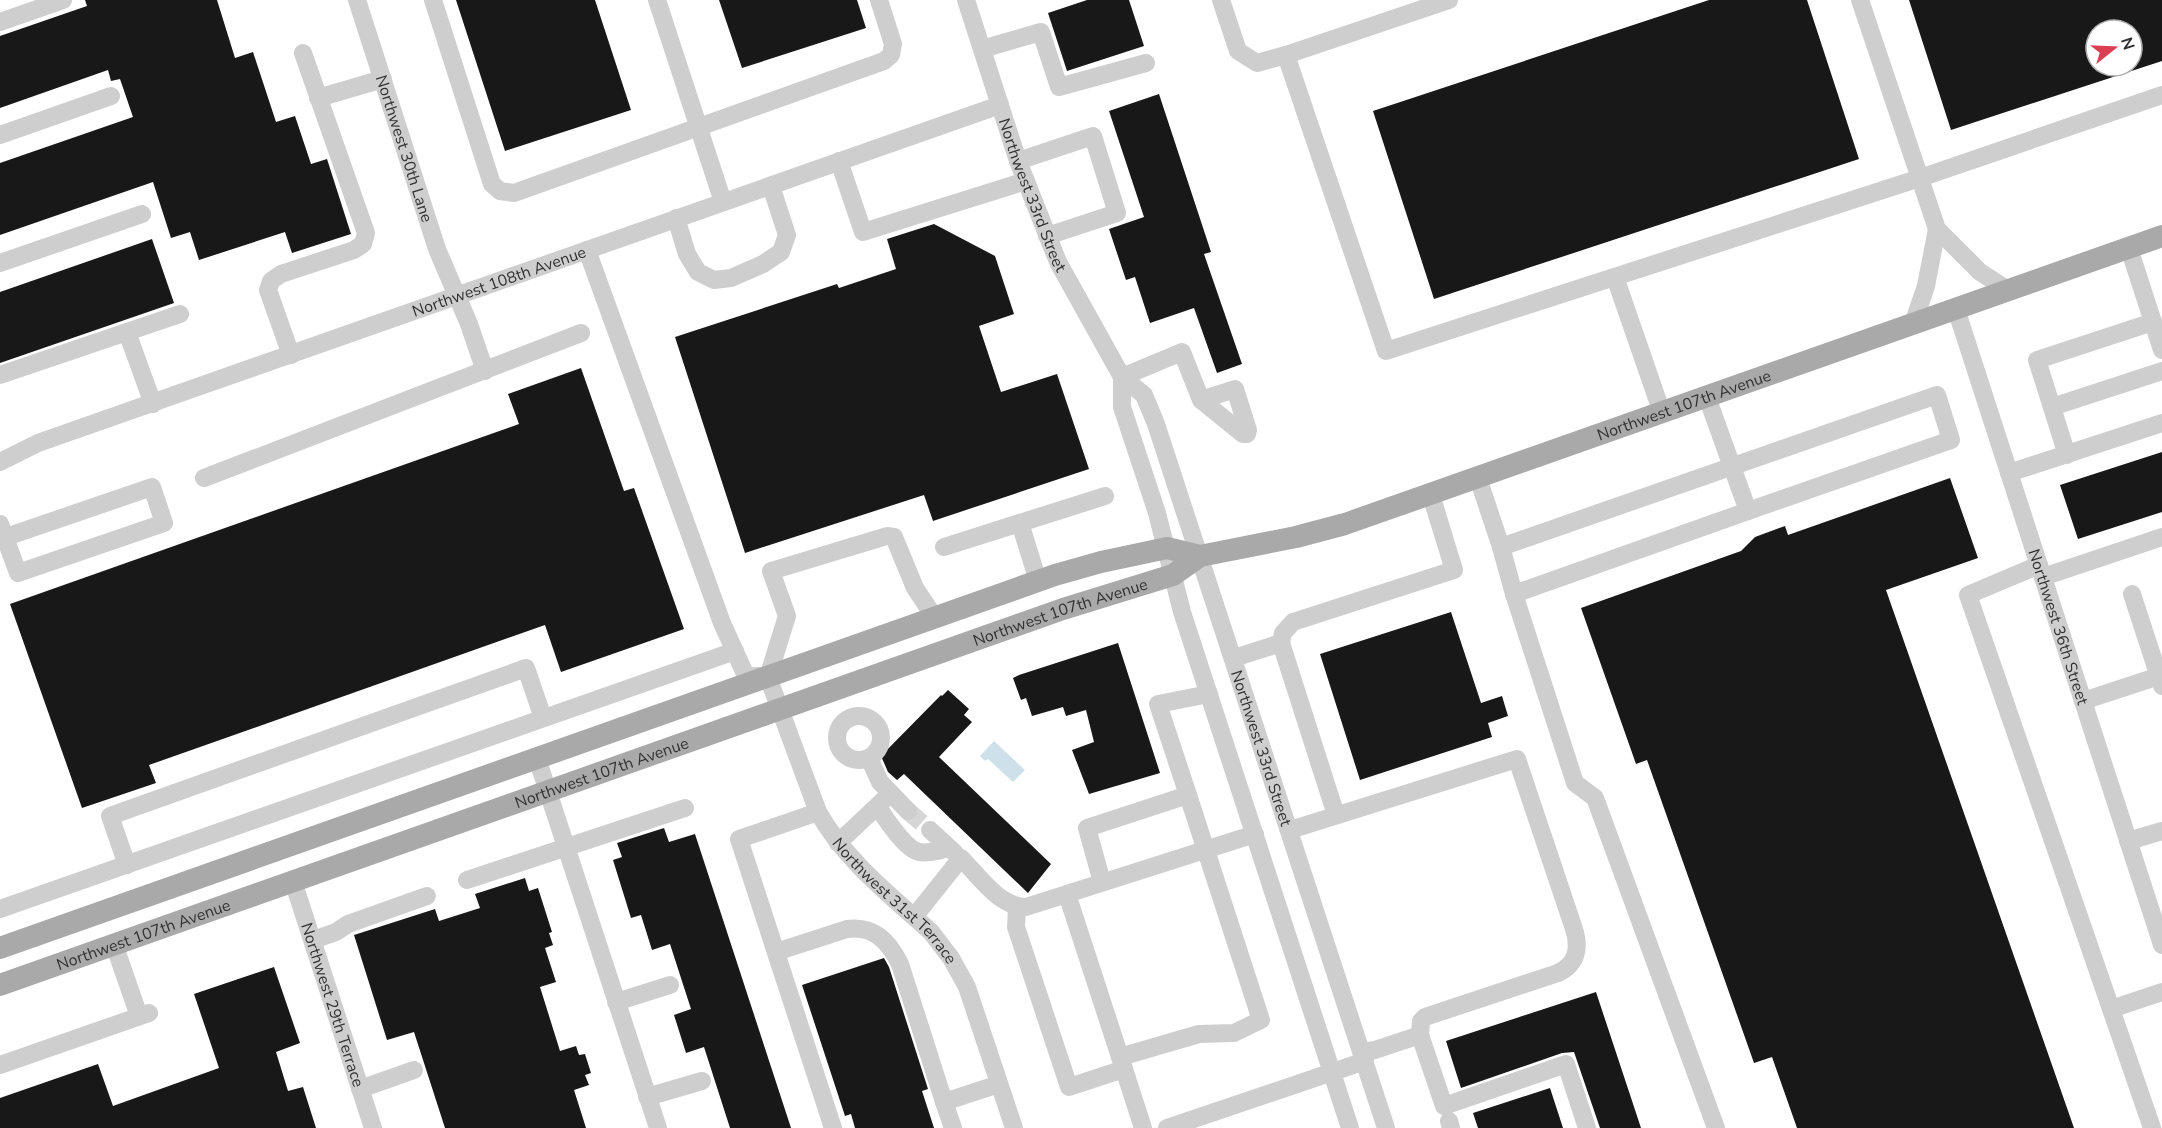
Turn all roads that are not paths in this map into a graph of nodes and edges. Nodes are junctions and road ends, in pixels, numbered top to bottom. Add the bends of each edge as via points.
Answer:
1 (63, 0) edge
2 (357, 0) edge
3 (432, 0) edge
4 (657, 0) edge
5 (879, 0) edge
6 (966, 0) edge
7 (1221, 0) edge
8 (1449, 0) edge
9 (1860, 0) edge
10 (0, 22) edge
11 (982, 49) junction
12 (303, 53) dead end
13 (1286, 55) junction
14 (1146, 63) dead end
15 (383, 79) junction
16 (2162, 95) edge
17 (111, 96) dead end
18 (318, 98) junction
19 (1000, 105) junction
20 (698, 128) junction
21 (0, 135) edge
22 (840, 161) junction
23 (1018, 161) junction
24 (1920, 178) junction
25 (1026, 182) junction
26 (771, 186) junction
27 (723, 202) junction
28 (142, 214) dead end
29 (676, 218) junction
30 (1937, 228) junction
31 (1047, 236) junction
32 (2162, 236) edge
33 (2129, 248) junction
34 (587, 249) junction
35 (0, 263) edge
36 (1615, 277) junction
37 (2008, 290) junction
38 (458, 297) junction
39 (1956, 309) junction
40 (180, 314) dead end
41 (2153, 322) junction
42 (1912, 324) junction
43 (127, 332) junction
44 (581, 333) dead end
45 (2162, 350) edge
46 (291, 355) junction
47 (485, 371) junction
48 (2162, 371) edge
49 (0, 375) edge
50 (1122, 377) junction
51 (1707, 397) junction
52 (1201, 400) dead end
53 (153, 404) junction
54 (2052, 407) junction
55 (1662, 412) junction
56 (2162, 423) edge
57 (2067, 455) junction
58 (0, 462) edge
59 (1733, 467) junction
60 (2009, 473) junction
61 (204, 478) dead end
62 (1478, 478) junction
63 (1431, 495) junction
64 (1105, 496) dead end
65 (1748, 511) junction
66 (1020, 523) junction
67 (3, 531) edge
68 (2162, 537) edge
69 (944, 547) dead end
70 (1501, 547) junction
71 (1167, 548) junction
72 (1200, 556) junction
73 (2041, 571) junction
74 (1173, 575) junction
75 (1038, 581) junction
76 (1514, 594) junction
77 (2132, 594) dead end
78 (935, 618) junction
79 (1281, 643) junction
80 (735, 651) junction
81 (1234, 658) junction
82 (768, 676) junction
83 (2161, 679) edge
84 (1209, 694) junction
85 (2083, 701) junction
86 (780, 709) junction
87 (543, 718) junction
88 (537, 758) junction
89 (869, 759) dead end
90 (548, 791) junction
91 (1188, 795) junction
92 (884, 801) junction
93 (685, 808) dead end
94 (908, 811) tunnel mouth
95 (818, 812) junction
96 (1336, 815) junction
97 (930, 830) tunnel mouth
98 (1290, 830) junction
99 (2162, 831) edge
100 (1255, 834) junction
101 (2128, 841) junction
102 (838, 843) junction
103 (566, 847) junction
104 (282, 848) junction
105 (1206, 850) junction
106 (955, 853) junction
107 (126, 865) junction
108 (466, 880) dead end
109 (293, 881) junction
110 (1102, 882) junction
111 (1067, 894) junction
112 (427, 896) dead end
113 (2156, 904) edge
114 (1017, 907) junction
115 (0, 909) edge
116 (914, 917) junction
117 (312, 940) junction
118 (114, 944) junction
119 (2162, 945) edge
120 (0, 948) edge
121 (776, 952) junction
122 (0, 985) edge
123 (670, 985) dead end
124 (2162, 992) edge
125 (616, 1002) junction
126 (2111, 1009) junction
127 (1420, 1035) junction
128 (1363, 1056) junction
129 (1122, 1063) junction
130 (0, 1065) edge
131 (414, 1070) dead end
132 (1332, 1072) junction
133 (702, 1081) dead end
134 (999, 1084) junction
135 (360, 1089) junction
136 (648, 1097) junction
137 (944, 1102) junction
138 (1204, 1122) edge
139 (1171, 1127) edge
140 (373, 1128) edge
141 (658, 1128) edge
142 (833, 1128) edge
143 (953, 1128) edge
144 (1014, 1128) edge
145 (1143, 1128) edge
146 (1350, 1128) edge
147 (1386, 1128) edge
148 (1587, 1128) edge
149 (1716, 1128) edge
150 (2152, 1128) edge

1 - 10 street
2 - 15 street, Northwest 30th Lane
3 - 20 street via 492,184 500,191 514,193
4 - 20 street
5 - 20 street via 893,44 891,55 884,62
6 - 11 street, Northwest 33rd Street
7 - 13 street via 1238,51 1257,63
8 - 13 street
9 - 24 street
11 - 14 street via 1041,32 1059,87
11 - 19 street, Northwest 33rd Street
12 - 18 street
13 - 36 street via 1386,351
15 - 18 street
15 - 38 street, Northwest 30th Lane via 437,249
16 - 24 street
17 - 21 street
18 - 46 street via 366,233 363,244 354,250 281,274 271,281 268,290
19 - 22 street, Northwest 108th Avenue
19 - 23 street, Northwest 33rd Street
20 - 27 street
22 - 25 street via 863,232
22 - 26 street, Northwest 108th Avenue
23 - 25 street, Northwest 33rd Street
23 - 31 street via 1093,136 1117,213
24 - 30 street
24 - 36 street
25 - 31 street, Northwest 33rd Street
26 - 27 street, Northwest 108th Avenue
26 - 29 street via 787,235 781,252 731,278 714,280 698,272 687,254
27 - 29 street, Northwest 108th Avenue
28 - 35 street
29 - 34 street, Northwest 108th Avenue
30 - 37 street via 1980,272
30 - 42 street via 1926,286
31 - 50 street, Northwest 33rd Street
32 - 33 main road, Northwest 107th Avenue
33 - 37 main road, Northwest 107th Avenue
33 - 41 street
34 - 38 street, Northwest 108th Avenue
34 - 80 street
36 - 55 street
37 - 39 main road, Northwest 107th Avenue
38 - 46 street, Northwest 108th Avenue
38 - 47 street, Northwest 30th Lane
39 - 42 main road, Northwest 107th Avenue
39 - 60 street, Northwest 36th Street
40 - 43 street
41 - 45 street
41 - 54 street via 2037,360
42 - 51 main road, Northwest 107th Avenue
43 - 49 street
43 - 53 street
44 - 47 street
46 - 53 street, Northwest 108th Avenue
47 - 61 street
48 - 54 street
50 - 52 street via 1182,352
50 - 71 street, Northwest 33rd Street via 1122,407
50 - 72 street, Northwest 33rd Street via 1148,402
51 - 55 main road, Northwest 107th Avenue
51 - 59 street
53 - 58 street, Northwest 108th Avenue via 38,444
54 - 57 street
55 - 62 main road, Northwest 107th Avenue
56 - 57 street
57 - 60 street
59 - 65 street
59 - 65 street via 1937,395 1952,440
59 - 70 street
60 - 73 street, Northwest 36th Street
62 - 63 main road, Northwest 107th Avenue
62 - 70 street
63 - 72 main road, Northwest 107th Avenue via 1328,529
63 - 79 street via 1454,570 1293,622 1282,633
64 - 66 street
65 - 76 street
66 - 69 street
66 - 75 street
67 - 67 street via 18,573 164,523 152,487
68 - 73 street
70 - 76 street
71 - 72 main road, Northwest 107th Avenue
71 - 74 street, Northwest 33rd Street
71 - 75 main road, Northwest 107th Avenue
72 - 74 main road, Northwest 107th Avenue
72 - 81 street, Northwest 33rd Street
73 - 85 street, Northwest 36th Street
73 - 126 street via 1968,595
74 - 84 street, Northwest 33rd Street
74 - 86 main road, Northwest 107th Avenue via 1063,609
75 - 78 main road, Northwest 107th Avenue
76 - 149 street via 1575,783 1595,798
77 - 83 street
78 - 82 main road, Northwest 107th Avenue
78 - 82 street via 915,588 894,537 771,571 787,616
79 - 81 street
79 - 96 street
80 - 82 street via 746,676
80 - 87 street
81 - 98 street, Northwest 33rd Street
82 - 86 street, Northwest 31st Terrace
82 - 88 main road, Northwest 107th Avenue
83 - 85 street
84 - 91 street via 1158,704
84 - 100 street, Northwest 33rd Street
85 - 101 street, Northwest 36th Street
86 - 90 main road, Northwest 107th Avenue
86 - 95 street, Northwest 31st Terrace
87 - 107 street
87 - 107 street via 526,668 110,816
88 - 90 street
88 - 104 main road, Northwest 107th Avenue
89 - 92 street
90 - 103 street
90 - 109 main road, Northwest 107th Avenue
91 - 105 street
91 - 110 street via 1087,828
92 - 94 street
92 - 102 street
92 - 106 street via 892,828 916,851
93 - 103 street
95 - 102 street, Northwest 31st Terrace
95 - 121 street via 739,839
96 - 98 street
96 - 127 street via 1517,759 1574,929 1577,952 1570,965 1558,973 1425,1017
97 - 106 street
98 - 128 street, Northwest 33rd Street
99 - 101 street
100 - 105 street
100 - 132 street, Northwest 33rd Street
101 - 113 street, Northwest 36th Street
102 - 116 street, Northwest 31st Terrace
103 - 108 street
103 - 125 street
104 - 109 main road
104 - 120 main road, Northwest 107th Avenue
105 - 110 street
105 - 129 street via 1261,1020 1234,1033 1199,1034
106 - 114 street via 1002,899
106 - 116 street
107 - 115 street
109 - 117 street, Northwest 29th Terrace
109 - 118 main road, Northwest 107th Avenue
110 - 111 street
111 - 114 street
111 - 129 street
112 - 117 street
113 - 119 street, Northwest 36th Street
114 - 129 street via 1016,927 1068,1087
116 - 134 street, Northwest 31st Terrace via 942,944 961,975
117 - 135 street, Northwest 29th Terrace
118 - 122 main road, Northwest 107th Avenue
118 - 130 street via 144,1014
121 - 137 street via 848,928 869,930 883,939 900,964
121 - 142 street
123 - 125 street
124 - 126 street
125 - 136 street
126 - 150 street
127 - 128 street
127 - 148 street via 1444,1106 1566,1064
128 - 132 street
128 - 147 street, Northwest 33rd Street
129 - 145 street
131 - 135 street
132 - 138 street
132 - 146 street, Northwest 33rd Street
133 - 136 street
134 - 137 street
134 - 144 street, Northwest 31st Terrace
135 - 140 street, Northwest 29th Terrace
136 - 141 street
137 - 143 street
138 - 139 street

